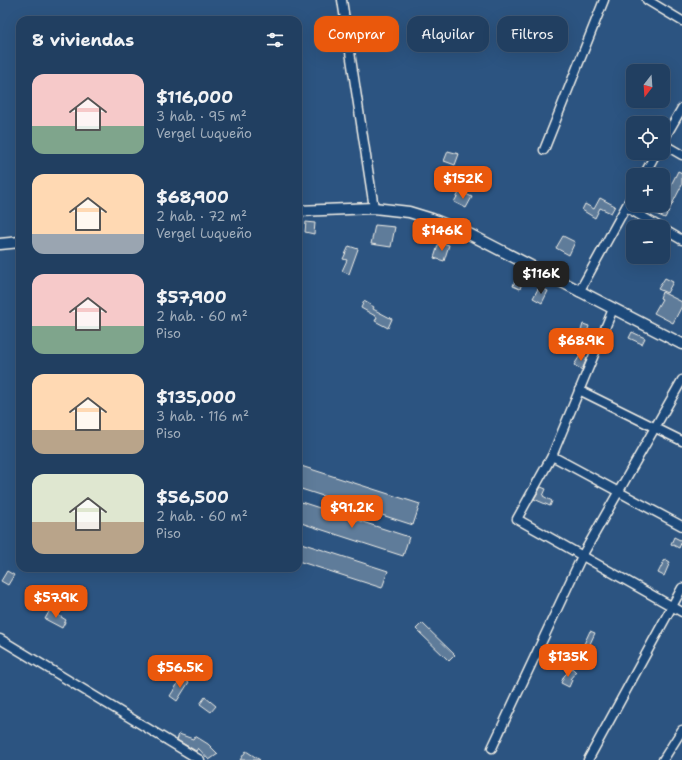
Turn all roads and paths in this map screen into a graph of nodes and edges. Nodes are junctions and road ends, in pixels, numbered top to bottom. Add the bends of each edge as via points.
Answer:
1 (342, 0) edge
2 (604, 0) edge
3 (647, 0) edge
4 (682, 21) edge
5 (682, 108) edge
6 (670, 129) edge
7 (670, 148) edge
8 (544, 150) dead end
9 (682, 155) edge
10 (626, 207) edge
11 (374, 208) junction
12 (302, 211) edge
13 (634, 212) edge
14 (648, 220) edge
15 (670, 233) edge
16 (682, 240) edge
17 (16, 242) edge
18 (0, 244) edge
19 (578, 292) junction
20 (613, 309) junction
21 (682, 344) edge
22 (682, 380) edge
23 (579, 390) junction
24 (656, 429) junction
25 (682, 441) edge
26 (552, 456) junction
27 (619, 492) junction
28 (682, 526) edge
29 (582, 556) junction
30 (682, 588) edge
31 (672, 607) junction
32 (682, 612) edge
33 (0, 639) edge
34 (682, 730) edge
35 (492, 748) dead end
36 (665, 757) edge
37 (200, 760) edge
38 (588, 760) edge
39 (674, 760) edge

1 - 11 street
2 - 8 street
3 - 4 street
5 - 6 street
7 - 9 street
10 - 19 street
11 - 12 main road
11 - 19 main road via 409,212 452,226
13 - 14 street
15 - 16 street
17 - 18 main road
19 - 20 main road
20 - 21 main road
20 - 23 street
22 - 24 street
23 - 24 street
23 - 26 street
24 - 25 street
24 - 27 street
26 - 27 street
26 - 29 street via 517,519
27 - 28 street
27 - 29 street
29 - 31 street
29 - 35 street
30 - 31 street
31 - 32 street
31 - 38 street
33 - 37 street
34 - 36 street
36 - 39 street

